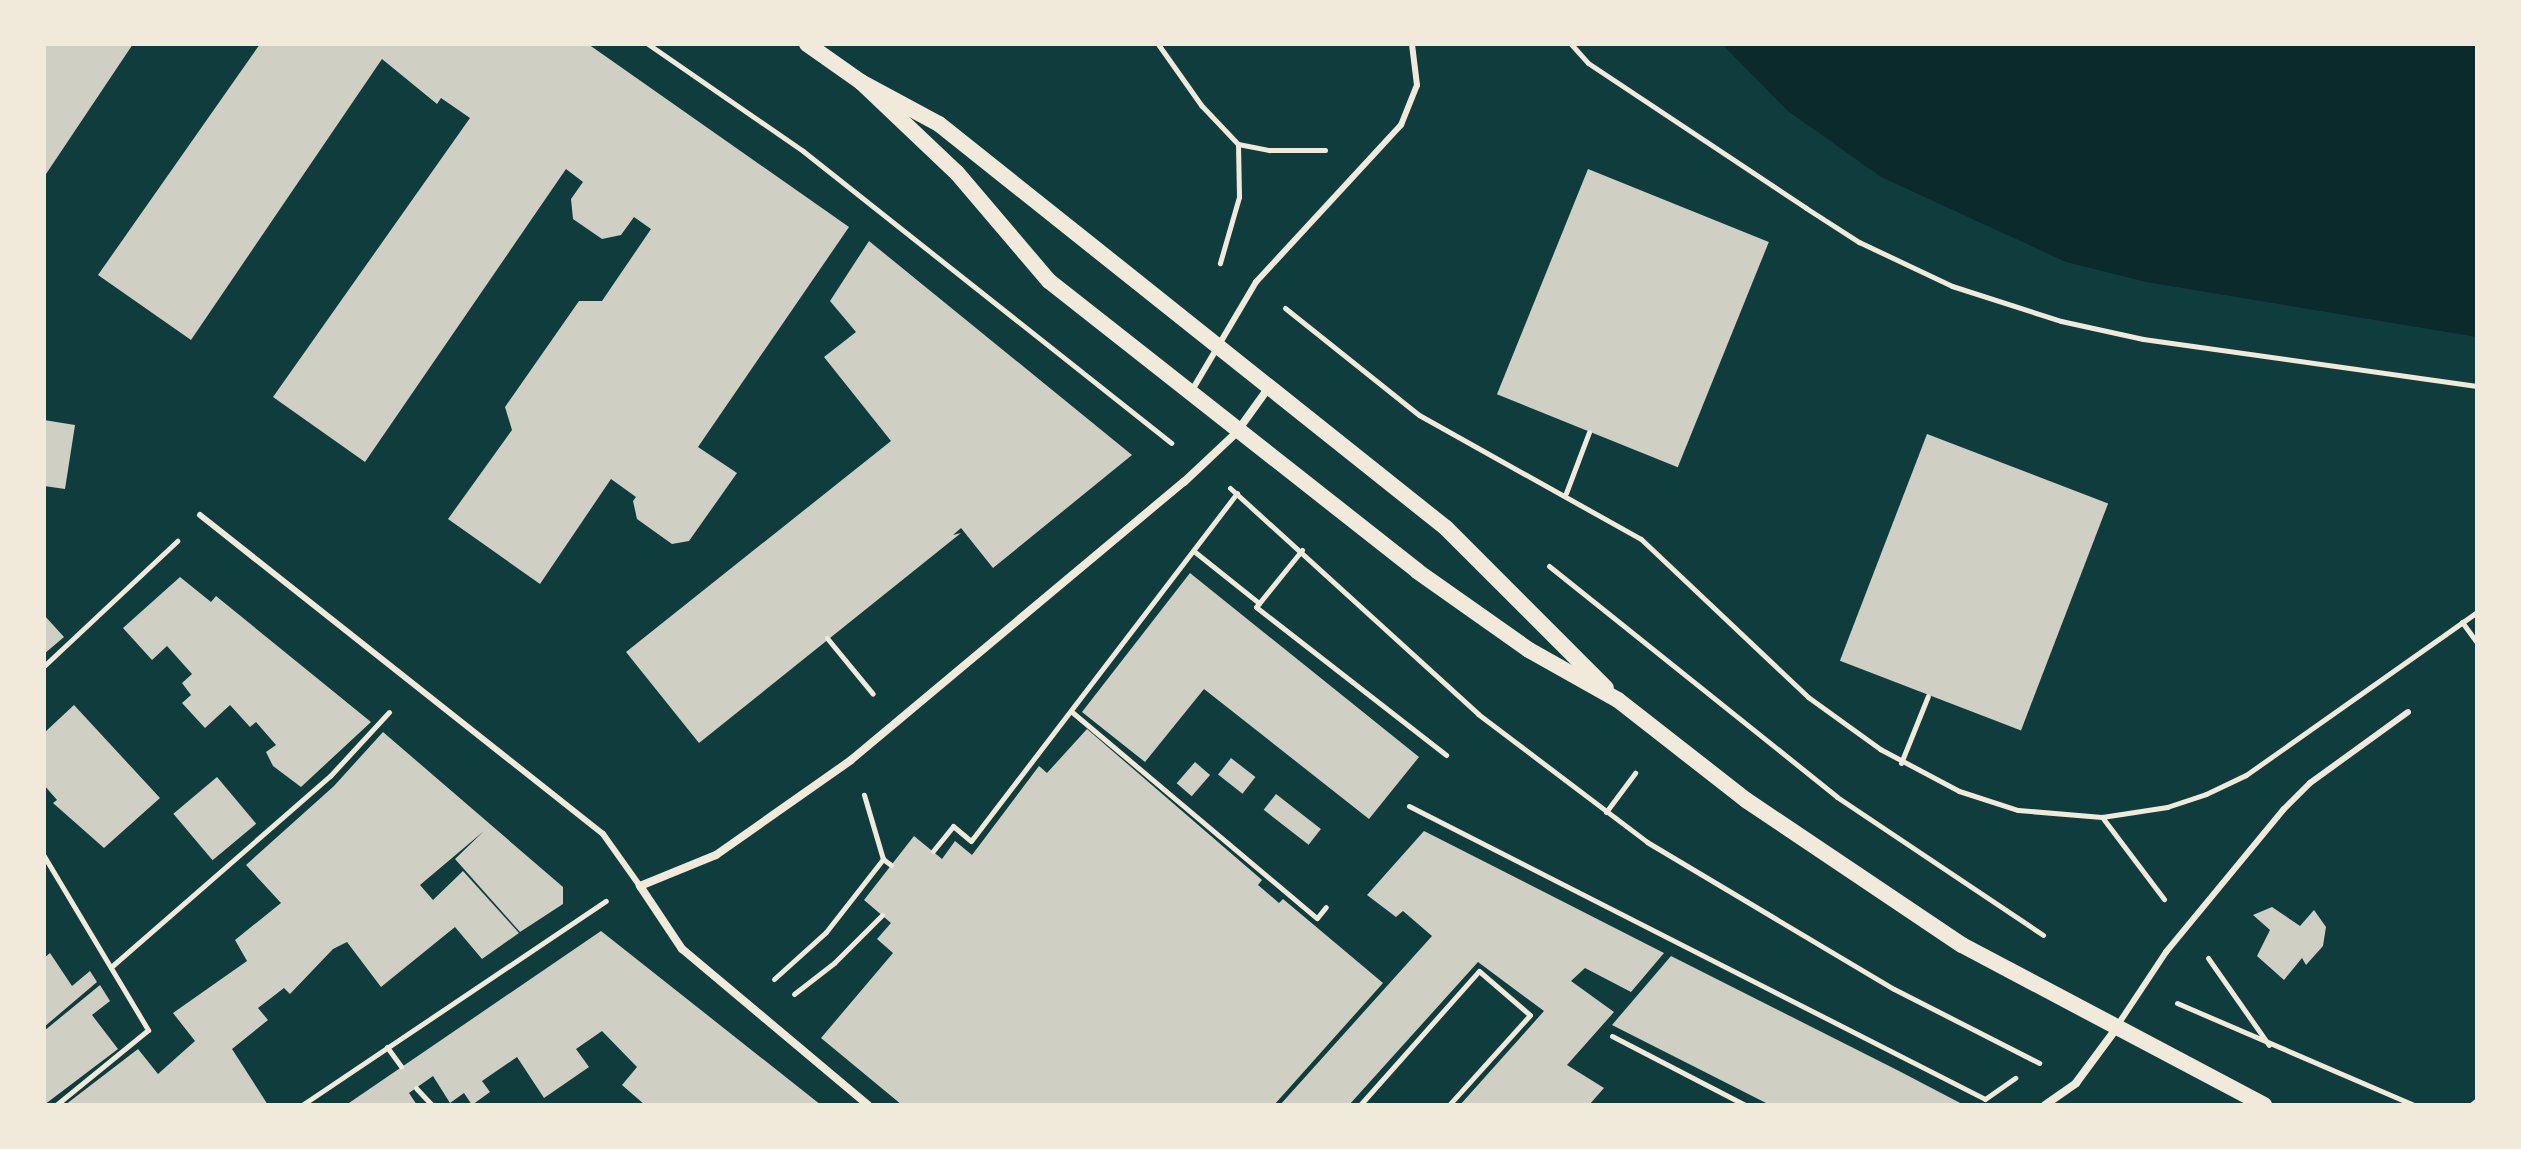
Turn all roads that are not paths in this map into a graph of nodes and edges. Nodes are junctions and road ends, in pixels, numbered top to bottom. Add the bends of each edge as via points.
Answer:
1 (807, 44) edge
2 (1412, 44) edge
3 (861, 82) junction
4 (1218, 347) junction
5 (1269, 387) junction
6 (1189, 395) junction
7 (1236, 433) junction
8 (200, 515) road end
9 (1618, 700) junction
10 (2408, 712) dead end
11 (640, 886) junction
12 (2116, 1029) junction
13 (868, 1105) edge
14 (2045, 1105) edge
15 (2264, 1105) edge

1 - 3 main road
2 - 4 lane via 1417,85 1401,125 1256,282
3 - 4 main road via 939,124
3 - 6 main road via 957,173 1049,281
4 - 5 main road
4 - 6 lane
5 - 7 street
5 - 9 main road via 1446,528
6 - 7 main road
7 - 9 main road via 1529,650
7 - 11 street via 851,760 716,855
8 - 11 lane via 603,834
9 - 12 main road via 1836,864 1962,945
10 - 12 lane via 2310,783 2284,809 2142,986
11 - 13 street via 682,949
12 - 14 street via 2076,1083
12 - 15 main road

